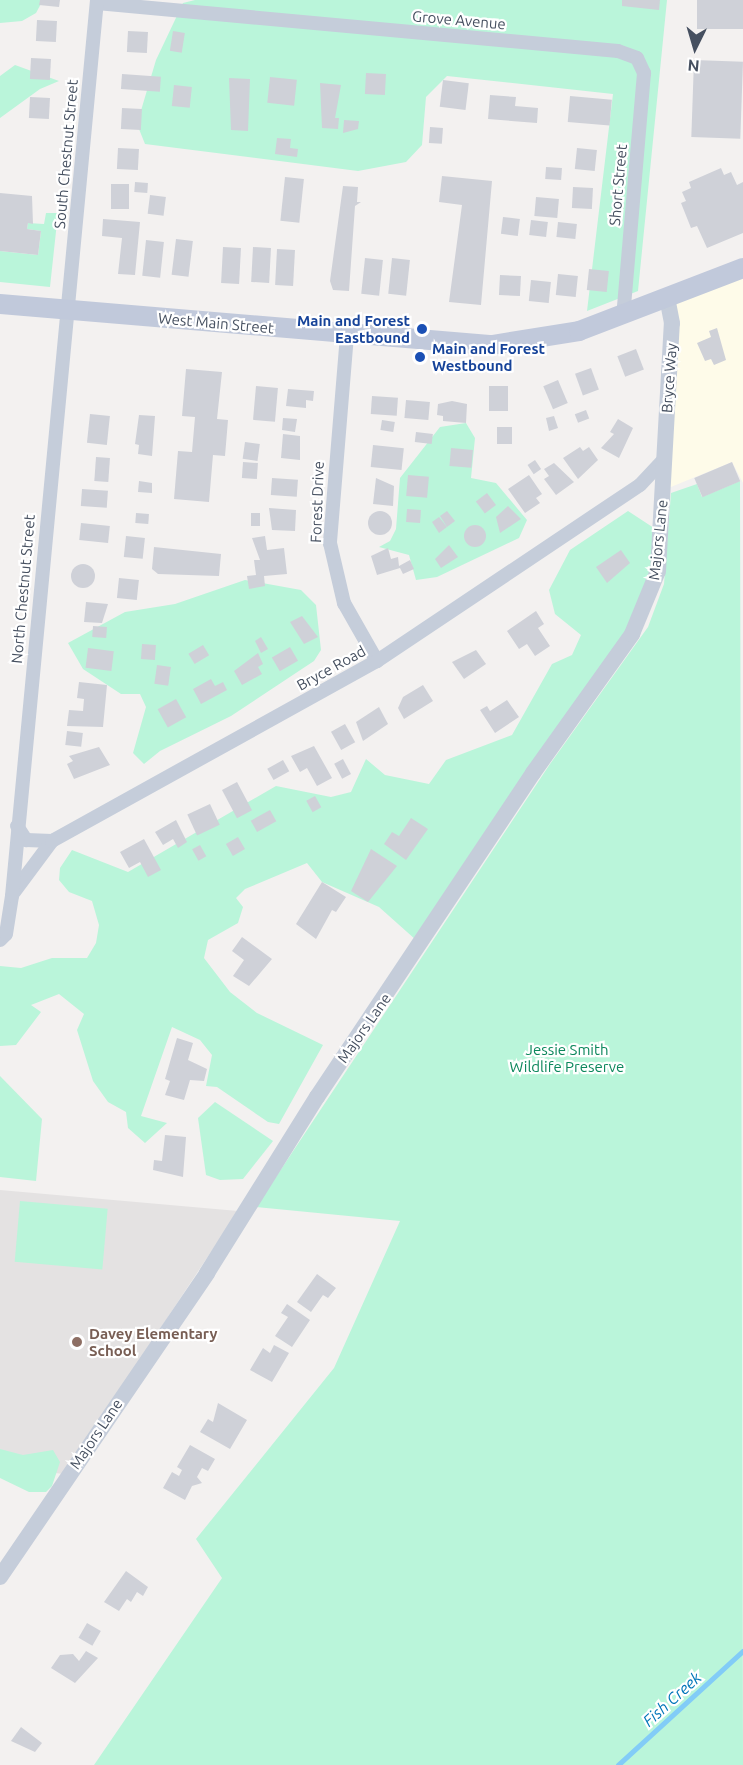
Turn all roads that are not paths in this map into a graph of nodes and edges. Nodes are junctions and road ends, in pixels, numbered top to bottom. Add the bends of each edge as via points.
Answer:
1 (97, 1) edge
2 (637, 58) joint
3 (743, 268) edge
4 (668, 298) junction
5 (0, 304) edge
6 (68, 311) junction
7 (623, 316) junction
8 (347, 335) junction
9 (664, 459) junction
10 (377, 661) junction
11 (17, 826) junction
12 (52, 841) junction
13 (12, 896) junction
14 (0, 940) edge
15 (0, 1577) edge

1 - 2 street, Grove Avenue via 618,51
1 - 6 street, South Chestnut Street
2 - 7 street, Short Street via 644,73
3 - 4 main road, West Main Street
4 - 7 main road, West Main Street
4 - 9 street, Bryce Way via 672,323
5 - 6 main road, West Main Street
6 - 8 main road, West Main Street
6 - 11 street, North Chestnut Street
7 - 8 main road, West Main Street via 551,339 502,345
8 - 10 street, Forest Drive via 330,543 344,603
9 - 10 street, Bryce Road via 640,485
9 - 15 street, Majors Lane via 658,571 632,634 533,773 317,1097 201,1281
10 - 12 street, Bryce Road
11 - 12 street via 26,840
11 - 13 street, North Chestnut Street
12 - 13 street, Bryce Road
13 - 14 street, North Chestnut Street via 6,934

